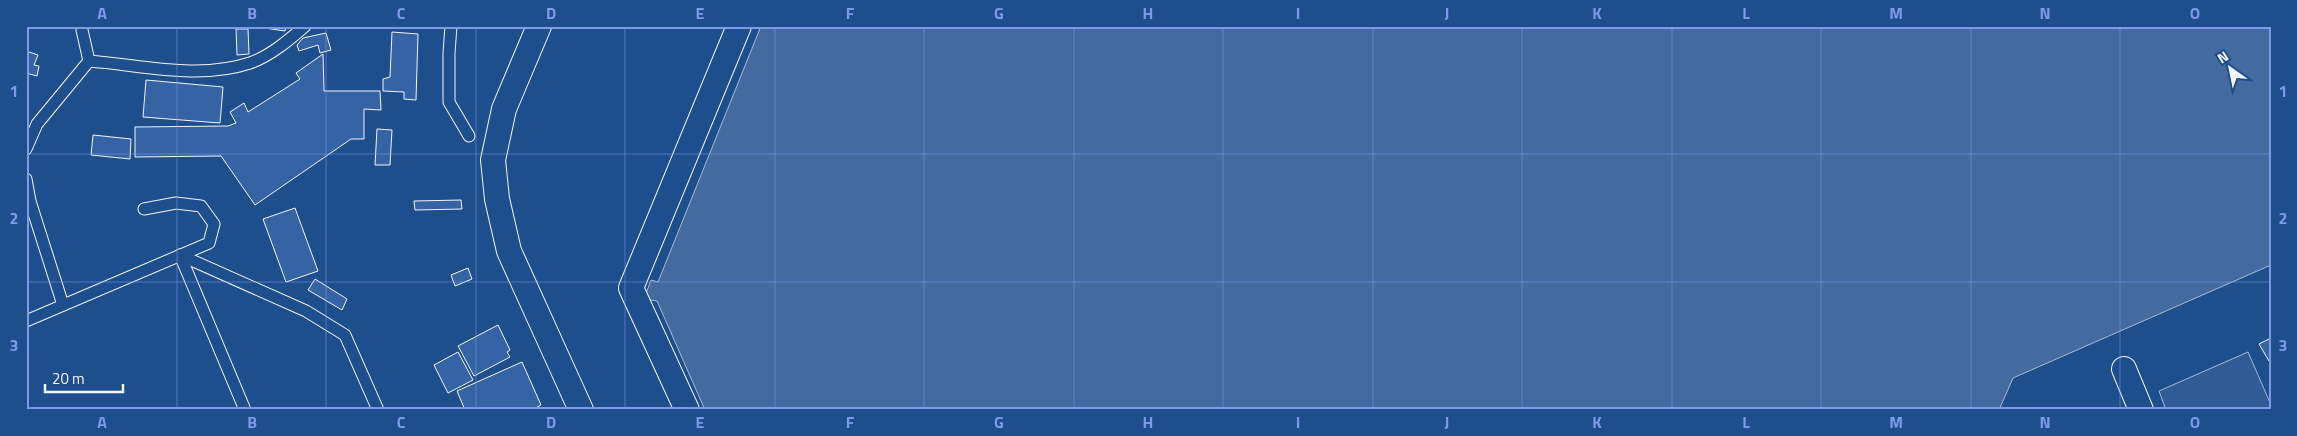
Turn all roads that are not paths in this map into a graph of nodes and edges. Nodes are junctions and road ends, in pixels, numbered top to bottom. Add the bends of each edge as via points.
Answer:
1 (304, 26) edge
2 (451, 26) edge
3 (539, 26) edge
4 (739, 26) edge
5 (82, 30) dead end
6 (89, 61) junction
7 (470, 136) dead end
8 (26, 149) edge
9 (26, 178) edge
10 (144, 208) dead end
11 (180, 255) junction
12 (63, 305) junction
13 (26, 321) edge
14 (2124, 369) dead end
15 (245, 410) edge
16 (378, 410) edge
17 (581, 410) edge
18 (686, 410) edge
19 (2141, 410) edge

1 - 6 lane via 286,42 251,62 198,72
2 - 7 lane via 449,102
3 - 17 street via 504,108 492,160 509,250
4 - 18 street via 631,288
5 - 6 lane
6 - 8 lane via 37,124
9 - 12 lane
10 - 11 lane via 176,203 201,206 214,224 209,243
11 - 12 lane
11 - 15 lane
11 - 16 lane via 306,311 345,335
12 - 13 lane
14 - 19 street

